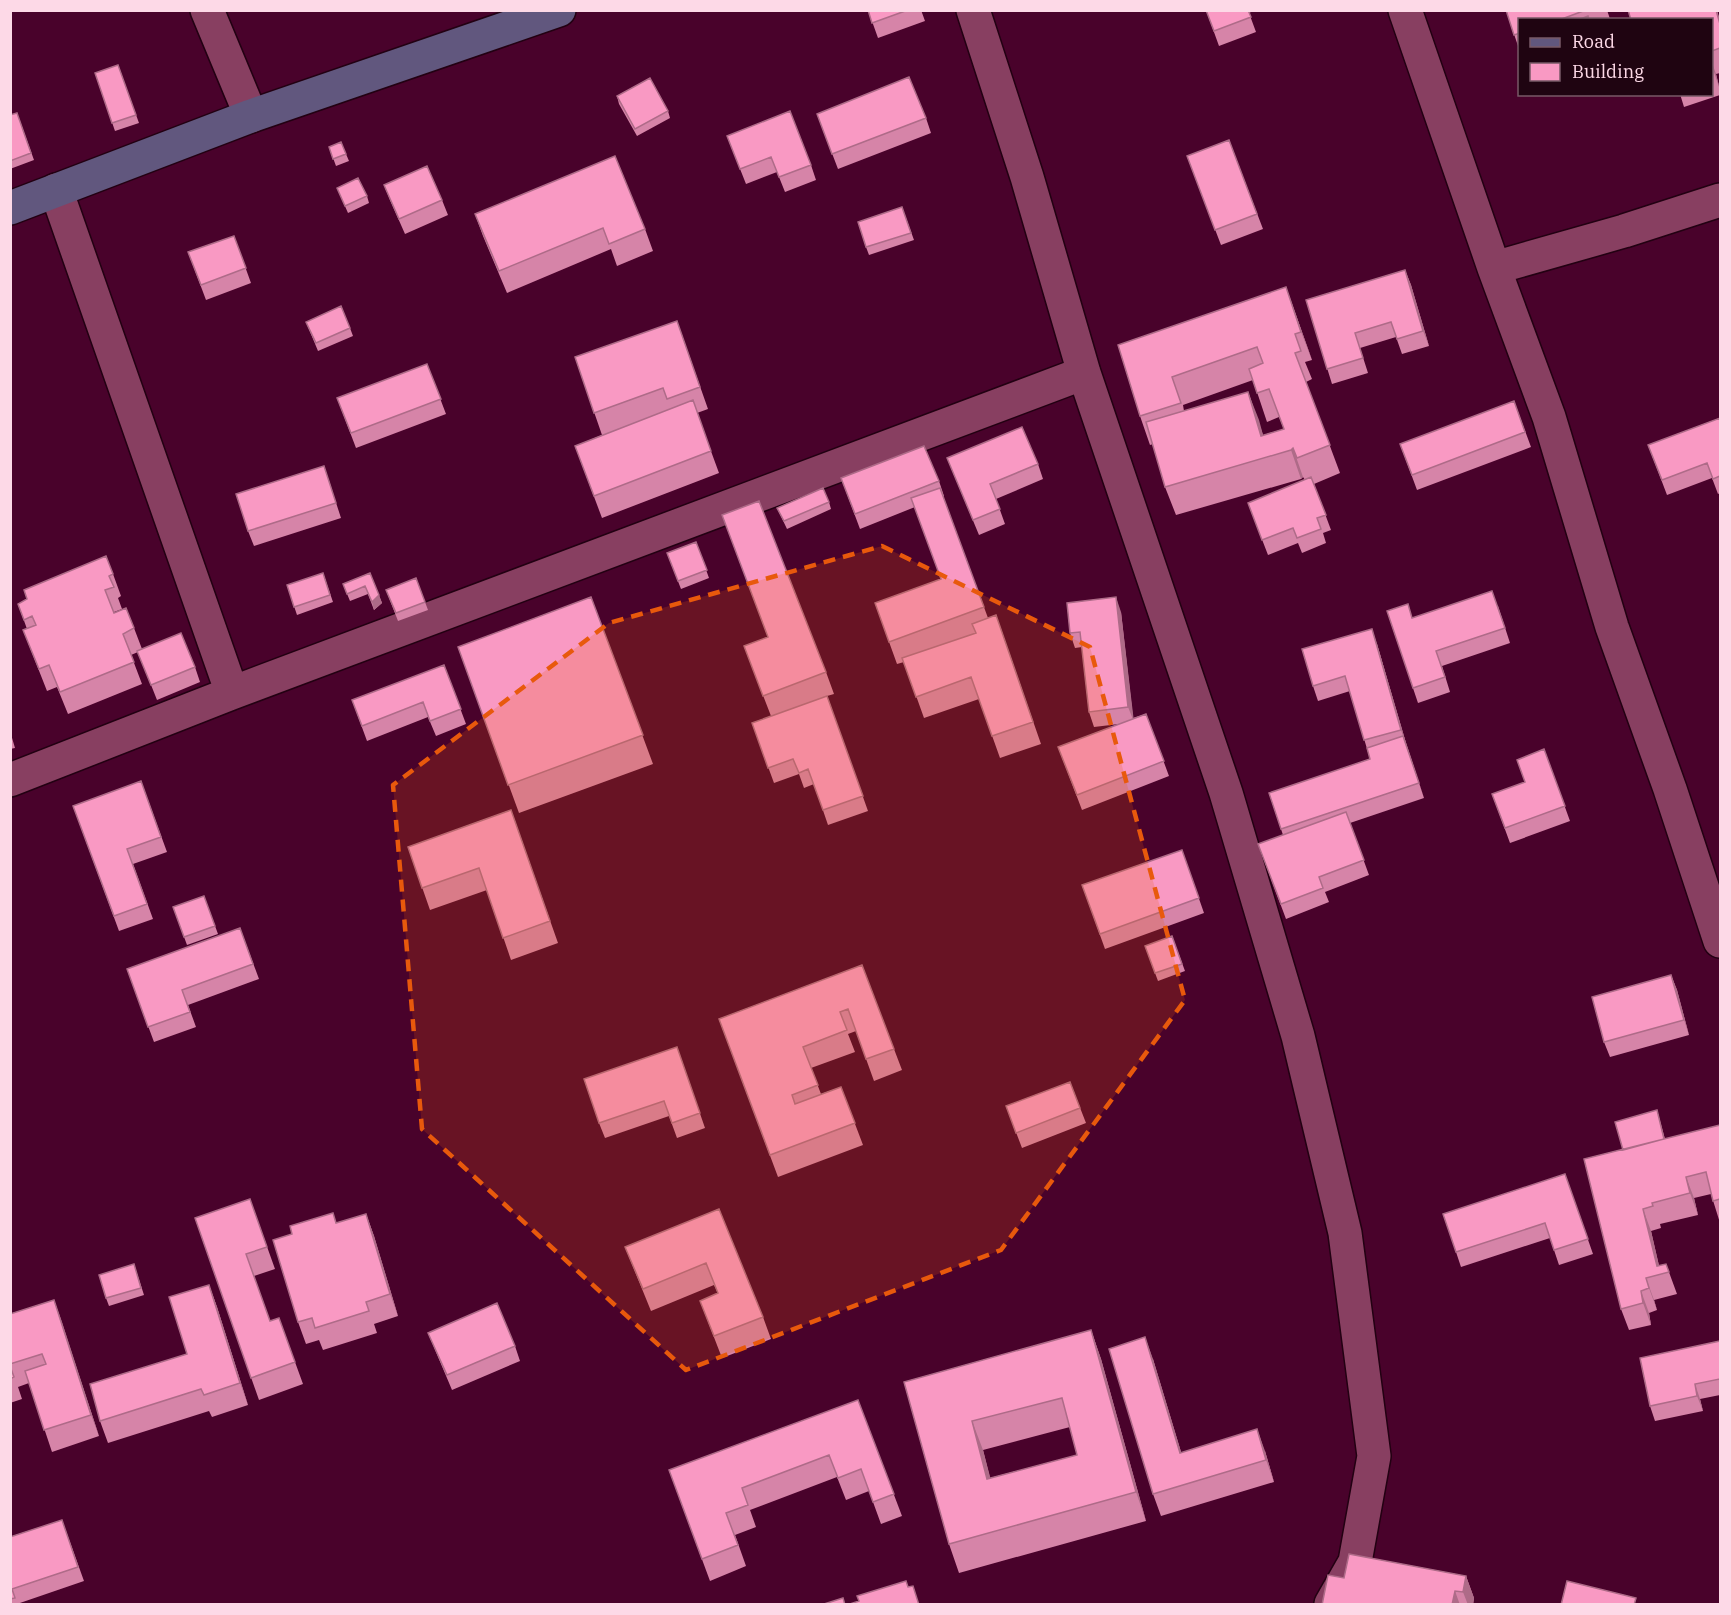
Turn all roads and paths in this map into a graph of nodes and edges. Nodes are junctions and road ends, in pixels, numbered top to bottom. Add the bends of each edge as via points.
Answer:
1 (207, 10) edge
2 (559, 10) edge
3 (973, 10) edge
4 (1405, 10) edge
5 (251, 116) junction
6 (56, 190) junction
7 (1720, 200) edge
8 (10, 207) edge
9 (1494, 268) junction
10 (1084, 373) junction
11 (232, 693) junction
12 (10, 780) edge
13 (1720, 941) edge
14 (1331, 1605) edge

1 - 5 street
2 - 5 main road
3 - 10 street
4 - 9 street
5 - 6 main road
6 - 8 main road
6 - 11 street
7 - 9 street
9 - 13 street via 1549,417 1612,627
10 - 11 street
10 - 14 street via 1226,792 1298,1036 1345,1233 1374,1456 1355,1562
11 - 12 street

